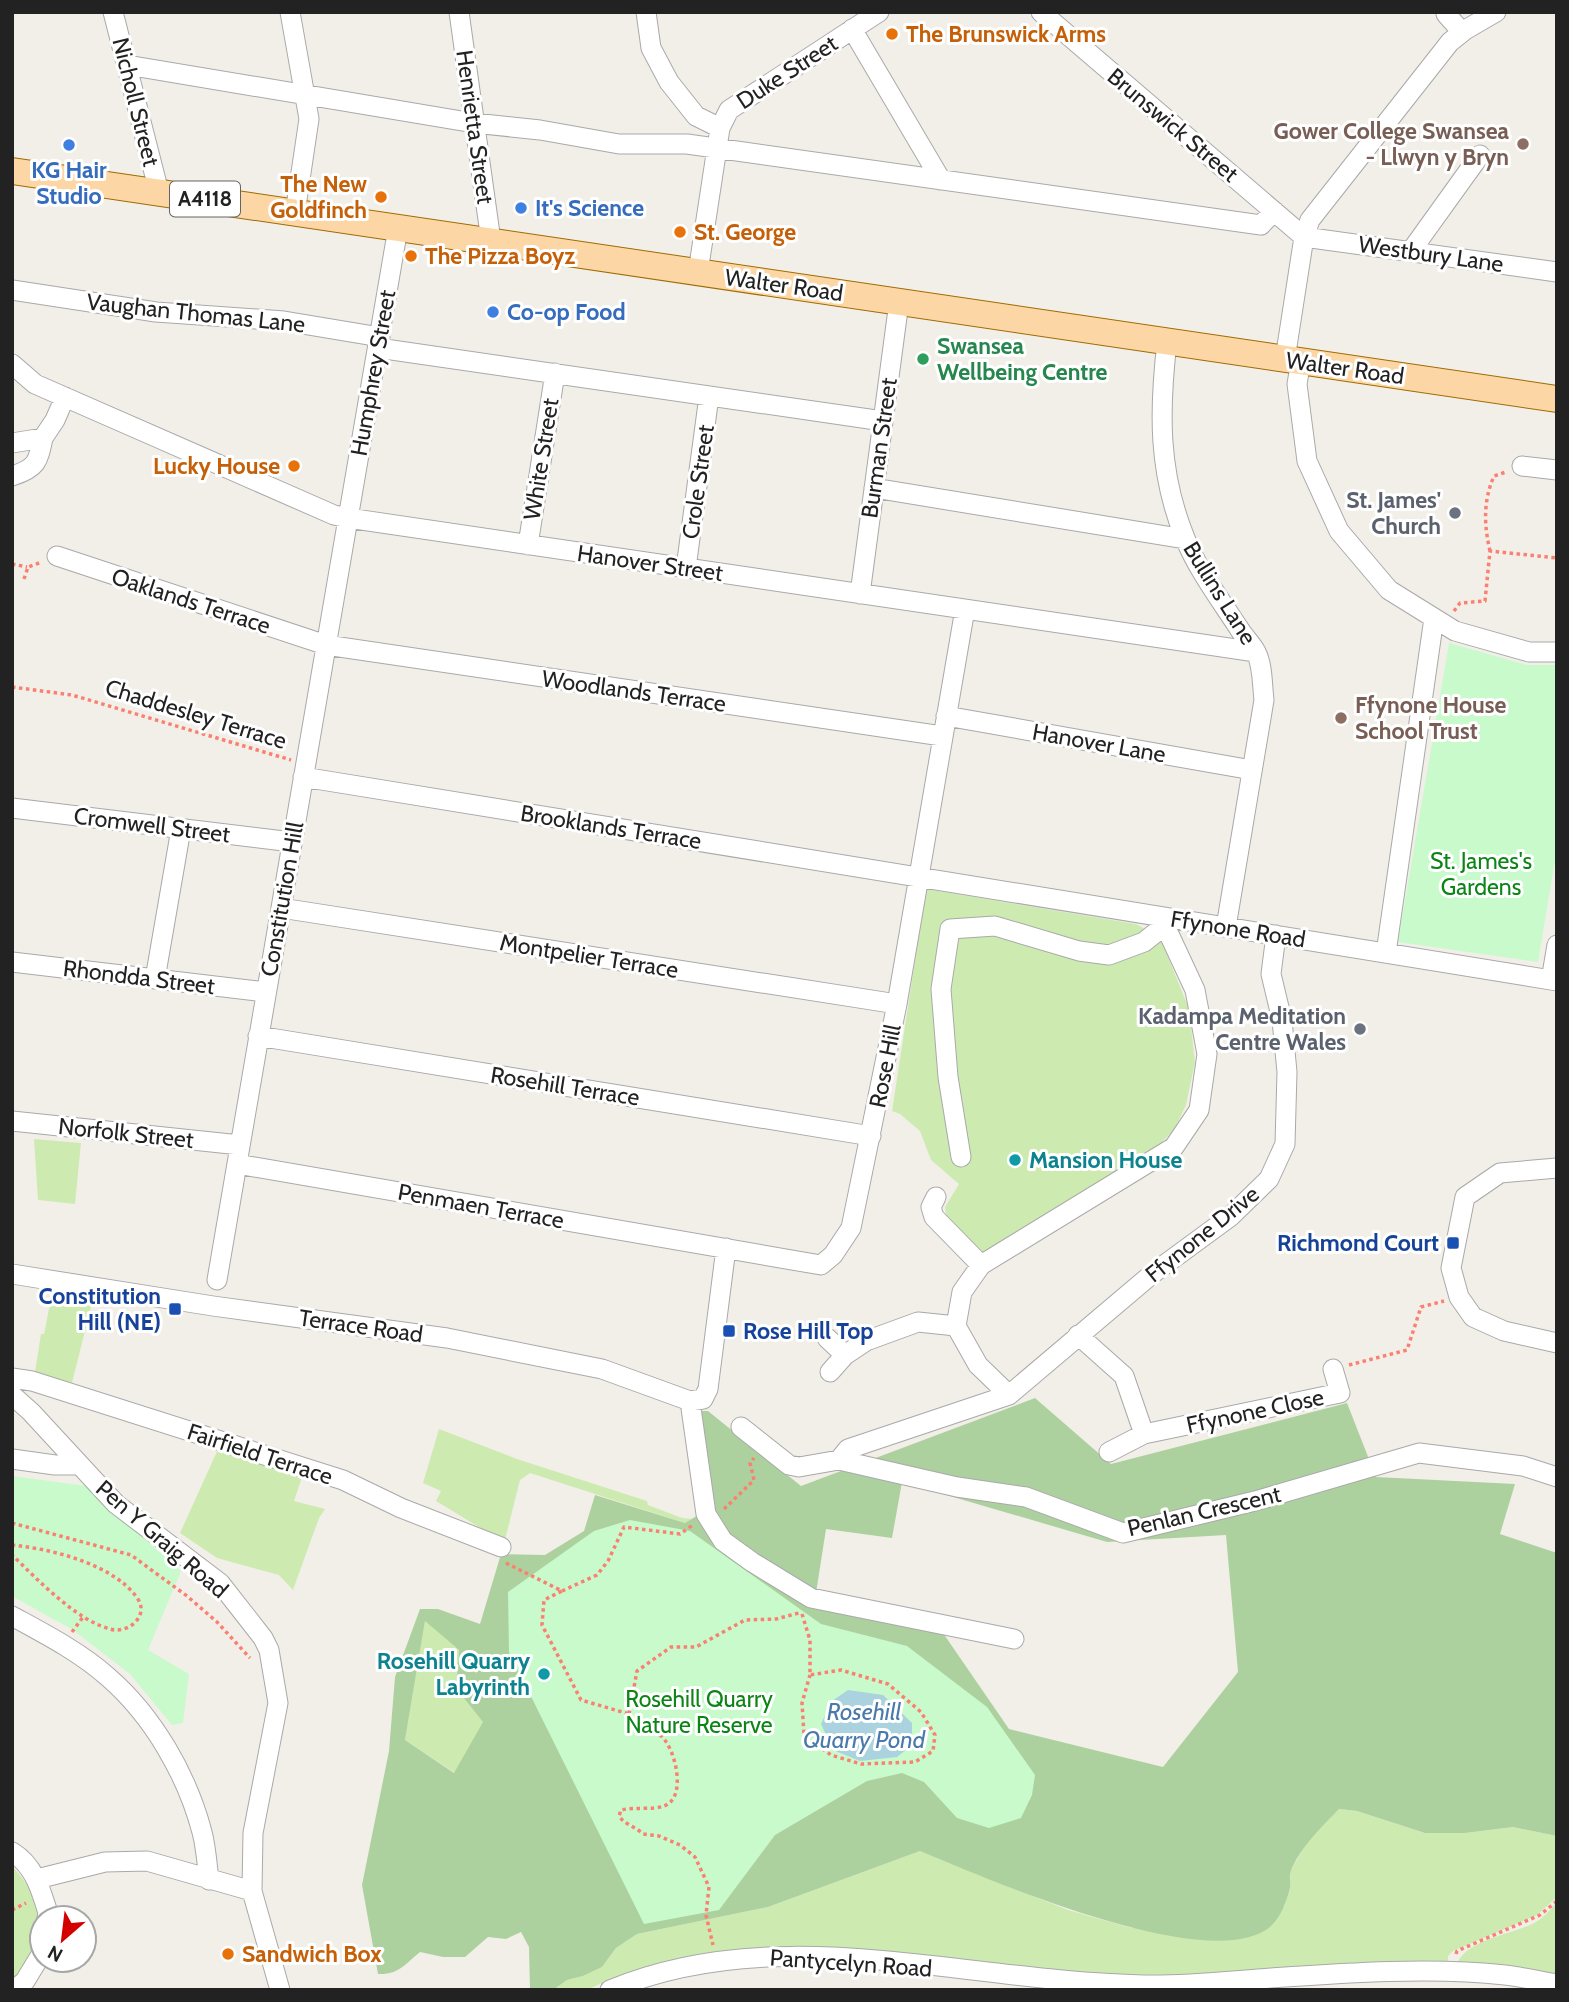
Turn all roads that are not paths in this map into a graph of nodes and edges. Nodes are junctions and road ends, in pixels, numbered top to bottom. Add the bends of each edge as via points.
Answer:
1 (113, 12) edge
2 (290, 12) edge
3 (459, 12) edge
4 (646, 12) edge
5 (879, 12) edge
6 (1041, 12) edge
7 (1496, 12) edge
8 (1446, 15) dead end
9 (852, 29) junction
10 (1462, 32) junction
11 (127, 65) junction
12 (307, 96) junction
13 (474, 123) junction
14 (720, 128) junction
15 (716, 148) junction
16 (1480, 155) dead end
17 (12, 171) edge
18 (941, 180) junction
19 (159, 192) junction
20 (1274, 211) junction
21 (295, 212) junction
22 (398, 228) junction
23 (1304, 237) junction
24 (491, 242) junction
25 (1411, 251) junction
26 (698, 272) junction
27 (1557, 272) edge
28 (12, 290) edge
29 (899, 302) junction
30 (379, 342) junction
31 (1167, 342) junction
32 (1293, 360) junction
33 (12, 364) edge
34 (555, 373) junction
35 (709, 396) junction
36 (65, 397) junction
37 (1557, 399) edge
38 (883, 421) junction
39 (43, 438) junction
40 (12, 443) edge
41 (1522, 466) road end
42 (1557, 470) edge
43 (12, 476) edge
44 (874, 488) junction
45 (348, 519) junction
46 (1185, 539) junction
47 (528, 545) junction
48 (57, 556) road end
49 (686, 568) junction
50 (860, 594) junction
51 (965, 609) junction
52 (1440, 621) junction
53 (326, 645) junction
54 (1256, 652) junction
55 (1557, 652) edge
56 (944, 726) junction
57 (1252, 769) junction
58 (296, 775) junction
59 (12, 808) edge
60 (181, 829) junction
61 (292, 842) junction
62 (919, 877) junction
63 (281, 908) junction
64 (1162, 921) junction
65 (1226, 927) junction
66 (1276, 935) junction
67 (1557, 945) edge
68 (1386, 953) junction
69 (12, 962) edge
70 (155, 979) junction
71 (1554, 981) edge
72 (266, 992) junction
73 (897, 1004) junction
74 (258, 1036) junction
75 (12, 1121) edge
76 (871, 1136) junction
77 (238, 1155) junction
78 (961, 1157) dead end
79 (1557, 1168) edge
80 (936, 1197) dead end
81 (726, 1248) junction
82 (981, 1265) junction
83 (12, 1274) edge
84 (217, 1280) dead end
85 (956, 1326) junction
86 (1078, 1335) junction
87 (827, 1338) dead end
88 (1557, 1343) edge
89 (845, 1355) junction
90 (1333, 1368) road end
91 (830, 1372) dead end
92 (12, 1378) edge
93 (12, 1395) edge
94 (1009, 1395) junction
95 (697, 1400) junction
96 (741, 1427) dead end
97 (1144, 1434) junction
98 (1109, 1452) dead end
99 (12, 1459) edge
100 (839, 1460) junction
101 (80, 1465) junction
102 (1557, 1477) edge
103 (501, 1547) road end
104 (12, 1616) edge
105 (1014, 1639) dead end
106 (12, 1852) edge
107 (37, 1879) junction
108 (209, 1880) junction
109 (252, 1891) junction
110 (45, 1904) edge
111 (29, 1974) edge
112 (1557, 1984) edge
113 (14, 1990) edge
114 (280, 1990) edge
115 (610, 1990) edge

1 - 11 street, Nicholl Street
2 - 12 street
3 - 13 street, Henrietta Street
4 - 14 street via 651,48 669,82 696,116
5 - 9 street, Duke Street
6 - 20 street, Brunswick Street
7 - 10 street
8 - 10 street
9 - 14 street, Duke Street via 729,110
9 - 18 street
10 - 23 street via 1310,220
11 - 12 street
11 - 19 street, Nicholl Street
12 - 13 street
12 - 21 street via 309,119
13 - 15 street via 619,144
13 - 24 street, Henrietta Street
14 - 15 street, Duke Street
15 - 18 street
15 - 26 street, Duke Street
16 - 25 street
17 - 19 main road, Walter Road / A4118
18 - 20 street via 1261,225
19 - 21 main road, Walter Road / A4118
20 - 23 street, Brunswick Street
21 - 22 main road, Walter Road / A4118
22 - 24 main road, Walter Road / A4118
22 - 30 street, Humphrey Street
23 - 25 street, Westbury Lane
23 - 32 street
24 - 26 main road, Walter Road / A4118
25 - 27 street, Westbury Lane
26 - 29 main road, Walter Road / A4118
28 - 30 street, Vaughan Thomas Lane via 156,312 284,321
29 - 31 main road, Walter Road / A4118
29 - 38 street, Burman Street
30 - 34 street, Vaughan Thomas Lane
30 - 45 street, Humphrey Street
31 - 32 main road, Walter Road / A4118
31 - 46 street, Bullins Lane via 1160,398 1162,447
32 - 37 main road, Walter Road / A4118
32 - 52 street via 1307,461 1339,531 1389,590
33 - 36 street, Hanover Street via 35,384
34 - 35 street, Vaughan Thomas Lane
34 - 47 street, White Street
35 - 38 street, Vaughan Thomas Lane
35 - 49 street, Crole Street
36 - 39 street
36 - 45 street, Hanover Street
38 - 44 street, Burman Street
39 - 40 street
39 - 43 street via 33,468
41 - 42 street
44 - 46 street
44 - 50 street, Burman Street
45 - 47 street, Hanover Street
45 - 53 street, Constitution Hill
46 - 54 street, Bullins Lane
47 - 49 street, Hanover Street
48 - 53 street, Oaklands Terrace
49 - 50 street, Hanover Street
50 - 51 street, Hanover Street
51 - 54 street, Hanover Street
51 - 56 street, Rose Hill
52 - 55 street via 1455,631 1529,652
52 - 68 street
53 - 56 street, Woodlands Terrace
53 - 58 street, Constitution Hill
54 - 57 street, Bullins Lane via 1264,700
56 - 57 street, Hanover Lane
56 - 62 street, Rose Hill
57 - 65 street, Bullins Lane
58 - 61 street, Constitution Hill
58 - 62 street, Brooklands Terrace
59 - 60 street, Cromwell Street
60 - 61 street, Cromwell Street
60 - 70 street
61 - 63 street, Constitution Hill
62 - 64 street, Ffynone Road
62 - 73 street, Rose Hill
63 - 72 street, Constitution Hill
63 - 73 street, Montpelier Terrace
64 - 65 street, Ffynone Road
64 - 78 street via 1144,942 1109,955 1079,951 995,926 950,929 941,989
64 - 82 street via 1195,990 1203,1028 1207,1054 1199,1110 1174,1147
65 - 66 street, Ffynone Road
66 - 68 street, Ffynone Road
66 - 86 street, Ffynone Drive via 1271,974 1287,1072 1286,1144 1269,1179 1231,1216
67 - 71 street
68 - 71 street, Ffynone Road
69 - 70 street, Rhondda Street
70 - 72 street, Rhondda Street
72 - 74 street, Constitution Hill
73 - 76 street, Rose Hill
74 - 76 street, Rosehill Terrace
74 - 77 street, Constitution Hill
75 - 77 street, Norfolk Street
76 - 81 street, Rose Hill via 851,1228 821,1265
77 - 81 street, Penmaen Terrace
77 - 84 street, Constitution Hill
79 - 88 street via 1500,1172 1465,1197 1451,1268 1459,1297 1473,1317 1504,1331
80 - 82 street via 931,1207 934,1217
81 - 95 street via 708,1389
82 - 85 street via 962,1292
83 - 95 street, Terrace Road via 447,1338 602,1369
85 - 89 street via 918,1322 866,1341
85 - 94 street via 978,1364
86 - 94 street, Ffynone Drive
86 - 97 street via 1124,1376
87 - 89 street
89 - 91 street
90 - 97 street, Ffynone Close via 1340,1393
92 - 103 street, Fairfield Terrace via 343,1480
93 - 101 street, Pen Y Graig Road
94 - 100 street via 848,1449
95 - 105 street via 706,1514 723,1541 806,1605
96 - 100 street, Penlan Crescent via 789,1465
97 - 98 street, Ffynone Close
99 - 101 street
100 - 102 street, Penlan Crescent via 957,1487 1026,1497 1123,1533 1255,1501 1419,1453 1523,1466
101 - 109 street, Pen Y Graig Road via 116,1504 220,1583 269,1650 278,1703 253,1833
104 - 108 street via 107,1676 138,1709 190,1794 203,1835
106 - 107 street
107 - 108 street via 105,1862 147,1861
107 - 110 street
108 - 109 street
109 - 114 street, Pen Y Graig Road
111 - 113 street
112 - 115 street, Pantycelyn Road via 1449,1972 1147,1985 772,1955 717,1961 633,1980

